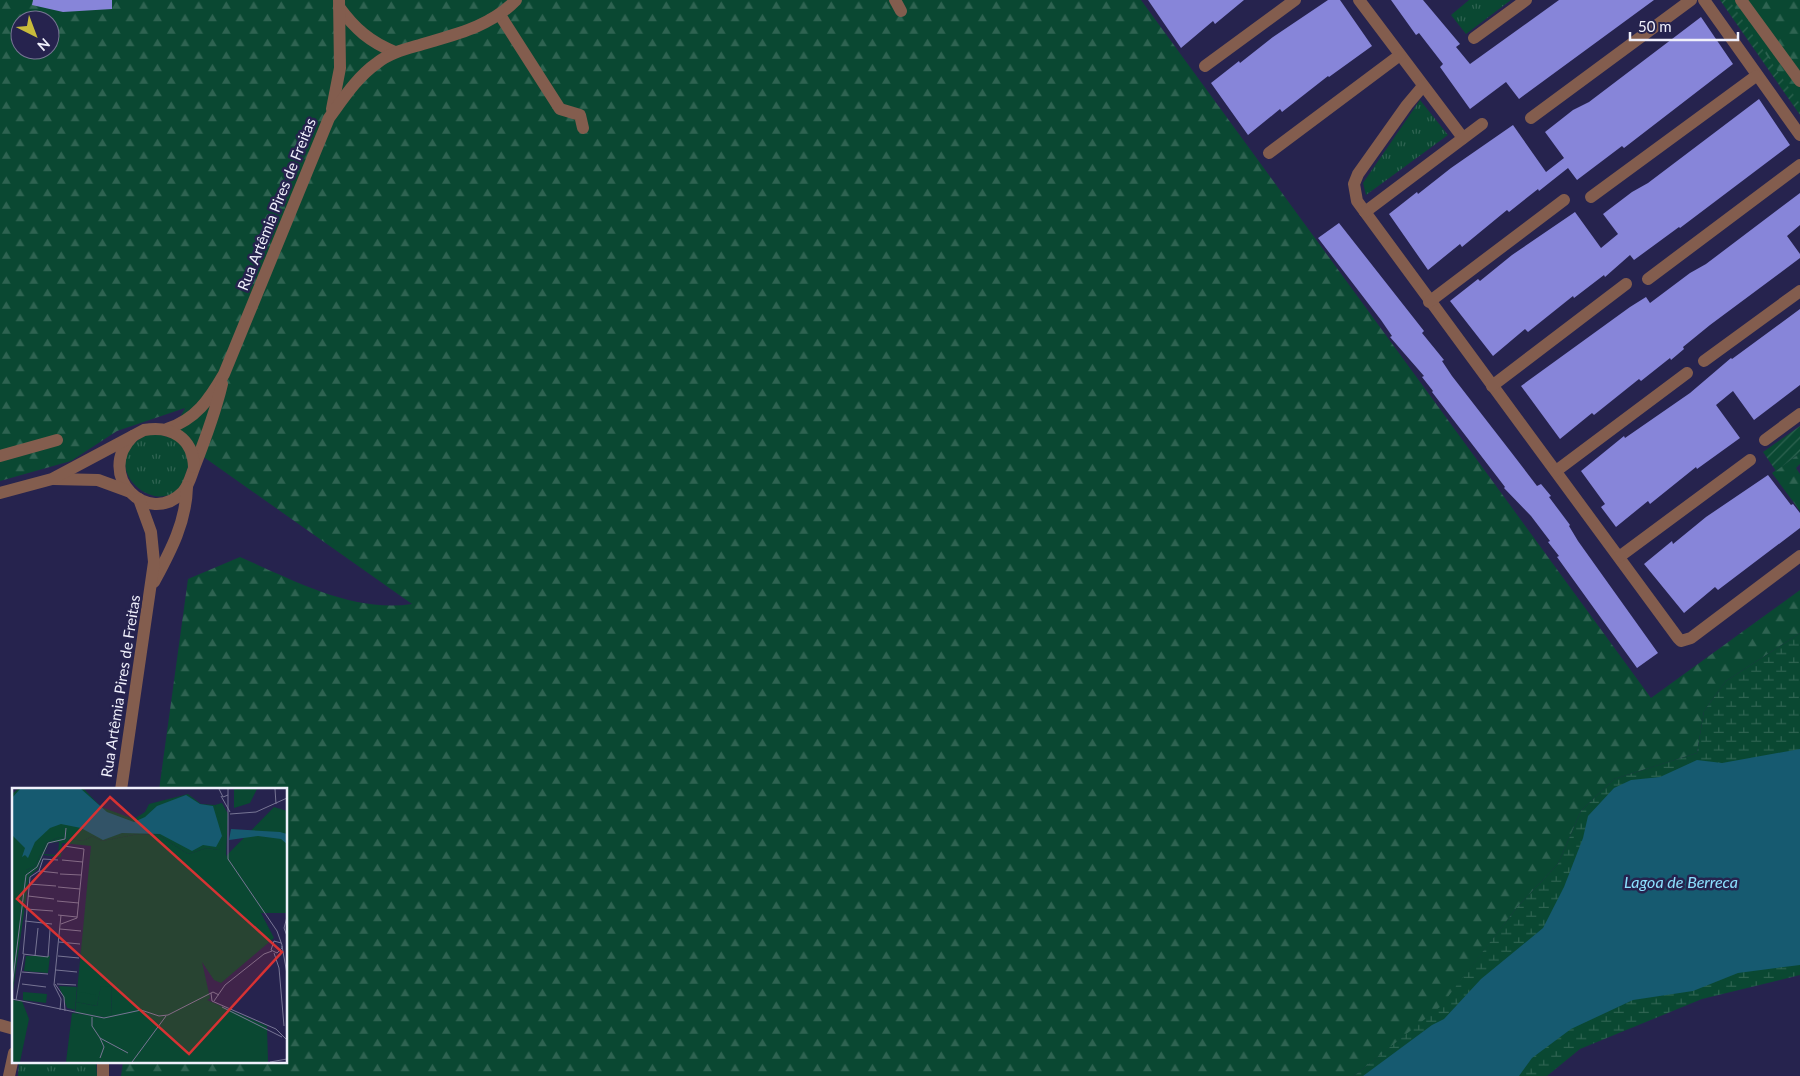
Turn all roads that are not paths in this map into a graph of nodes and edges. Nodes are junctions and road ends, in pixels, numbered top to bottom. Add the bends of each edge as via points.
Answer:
1 (516, 0) edge
2 (1295, 0) edge
3 (1359, 0) edge
4 (1526, 0) edge
5 (1691, 0) edge
6 (1704, 0) edge
7 (1742, 0) edge
8 (339, 4) edge
9 (500, 15) junction
10 (1474, 38) dead end
11 (395, 52) junction
12 (1400, 55) junction
13 (1205, 66) dead end
14 (1756, 76) junction
15 (1800, 81) edge
16 (1423, 86) junction
17 (329, 118) junction
18 (1531, 118) dead end
19 (1482, 124) dead end
20 (583, 128) dead end
21 (1800, 134) edge
22 (1464, 138) junction
23 (1268, 153) dead end
24 (1800, 165) edge
25 (1592, 197) dead end
26 (1564, 200) dead end
27 (1365, 212) junction
28 (1648, 279) dead end
29 (1626, 284) dead end
30 (1800, 291) edge
31 (1430, 302) junction
32 (1704, 361) dead end
33 (1687, 372) dead end
34 (224, 374) junction
35 (1492, 386) junction
36 (1800, 414) edge
37 (167, 429) junction
38 (132, 436) junction
39 (57, 440) dead end
40 (1765, 440) dead end
41 (0, 456) edge
42 (1750, 460) dead end
43 (194, 468) junction
44 (1556, 471) junction
45 (52, 479) junction
46 (187, 487) junction
47 (0, 493) edge
48 (133, 495) junction
49 (1800, 556) edge
50 (1619, 558) junction
51 (152, 587) junction
52 (121, 788) edge
53 (12, 1062) edge
54 (9, 1076) edge

1 - 9 street, Rua Artêmia Pires de Freitas
2 - 13 street
3 - 12 street
4 - 10 street
5 - 18 street
6 - 14 street
7 - 15 street
8 - 11 street via 361,33 379,46
8 - 17 street via 340,68
9 - 11 street, Rua Artêmia Pires de Freitas via 479,27
9 - 20 street via 560,109 580,115
11 - 17 street, Rua Artêmia Pires de Freitas via 362,76
12 - 16 street
12 - 23 street
14 - 21 street
14 - 25 street
16 - 22 street
16 - 27 street via 1358,174 1354,194
17 - 34 street, Rua Artêmia Pires de Freitas
19 - 22 street
22 - 27 street
24 - 28 street
26 - 31 street
27 - 31 street
29 - 35 street
30 - 32 street
31 - 35 street
33 - 44 street
34 - 37 street via 196,413
34 - 43 street via 214,418
35 - 44 street
36 - 40 street
37 - 38 street via 144,430
37 - 43 street via 189,446
38 - 45 street
38 - 48 street via 122,450 118,467 123,484
39 - 41 street
42 - 50 street
43 - 46 street
44 - 50 street
45 - 47 street
45 - 48 street via 98,480
46 - 48 street via 174,499 165,502 156,503
46 - 51 street via 181,526
48 - 51 street via 151,532 154,555
49 - 50 street via 1692,638 1681,640
51 - 52 street, Rua Artêmia Pires de Freitas
53 - 54 street

